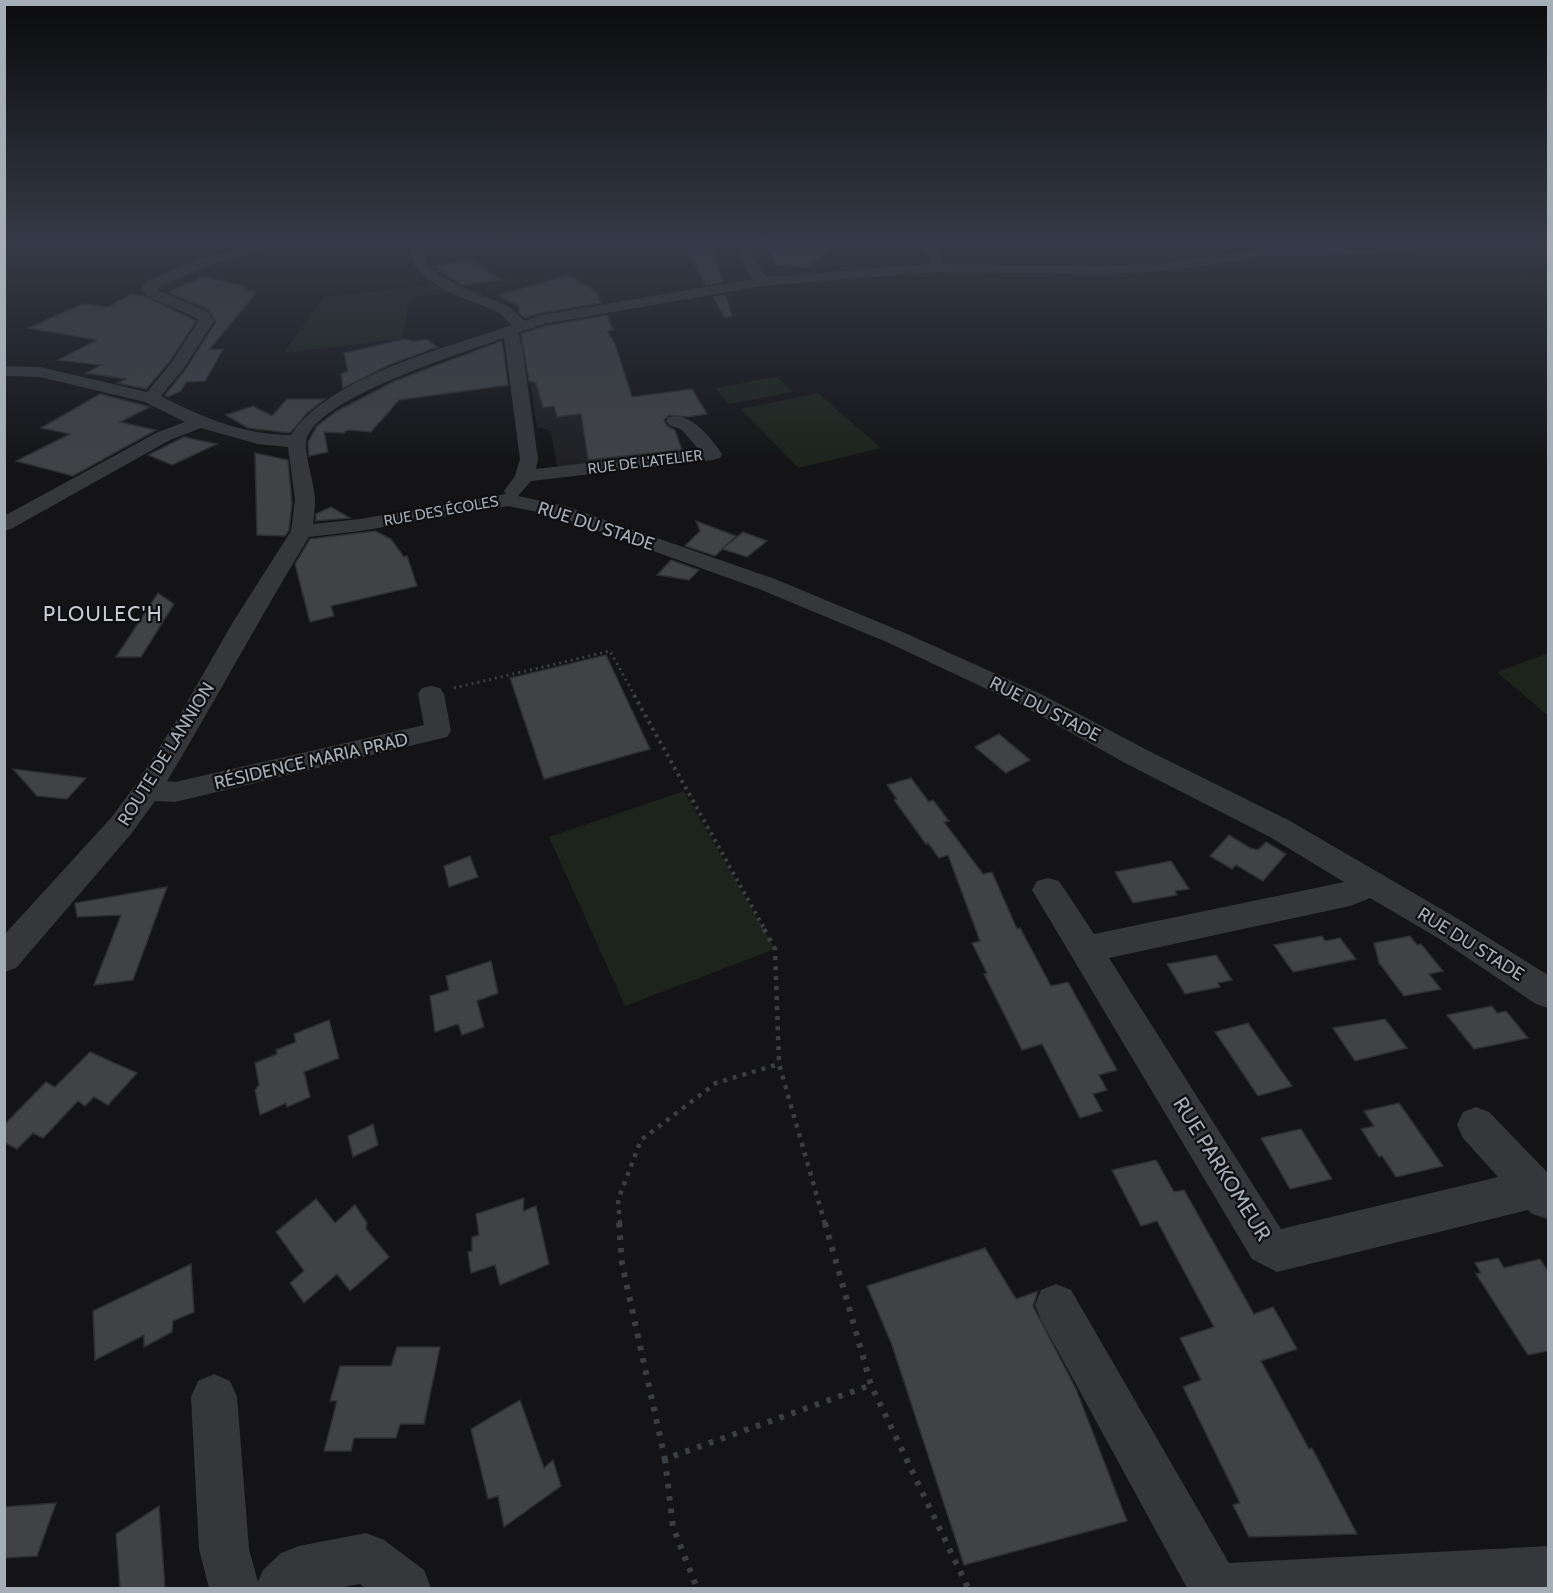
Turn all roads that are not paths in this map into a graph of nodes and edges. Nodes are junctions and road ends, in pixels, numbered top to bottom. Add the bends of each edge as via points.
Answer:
1 (205, 318) edge
2 (513, 318) edge
3 (552, 318) edge
4 (522, 326) junction
5 (504, 332) junction
6 (4, 371) edge
7 (128, 375) road end
8 (107, 386) junction
9 (151, 398) junction
10 (675, 421) dead end
11 (198, 423) junction
12 (297, 441) junction
13 (525, 476) junction
14 (508, 500) junction
15 (4, 525) edge
16 (302, 531) junction
17 (431, 694) road end
18 (147, 790) junction
19 (1371, 883) junction
20 (1048, 890) dead end
21 (1086, 949) junction
22 (4, 958) edge
23 (1548, 993) edge
24 (1476, 1125) dead end
25 (1542, 1195) edge
26 (1056, 1305) dead end
27 (214, 1397) dead end
28 (1548, 1571) edge
29 (234, 1588) edge
30 (281, 1588) edge
31 (406, 1588) edge
32 (1215, 1588) edge
33 (1228, 1588) edge

1 - 9 street via 178,365
2 - 4 street
3 - 4 street
4 - 5 street
5 - 12 street via 422,361 344,395 307,425
5 - 13 street via 512,336 519,371 529,459
6 - 8 street via 40,372
7 - 8 street
8 - 9 street
9 - 11 street
10 - 13 street, RUE DE L'ATELIER via 688,426 713,454
11 - 12 street via 247,438
11 - 15 street via 164,436
12 - 16 street via 305,500
13 - 14 street, RUE DES ÉCOLES
14 - 16 street, RUE DES ÉCOLES
14 - 19 street, RUE DU STADE via 558,510 767,584 897,638 1034,701 1280,829
16 - 18 street, ROUTE DE LANNION
17 - 18 street, RÉSIDENCE MARIA PRAD via 438,731 175,792
18 - 22 street, ROUTE DE LANNION via 102,850
19 - 21 street via 1350,893
19 - 23 street, RUE DU STADE
20 - 21 street, RUE PARKOMEUR
21 - 25 street, RUE PARKOMEUR via 1267,1245 1277,1251
24 - 25 street, RUE PARKOMEUR
26 - 32 street
27 - 29 street via 224,1549
28 - 33 street
30 - 31 street via 299,1571 366,1558

